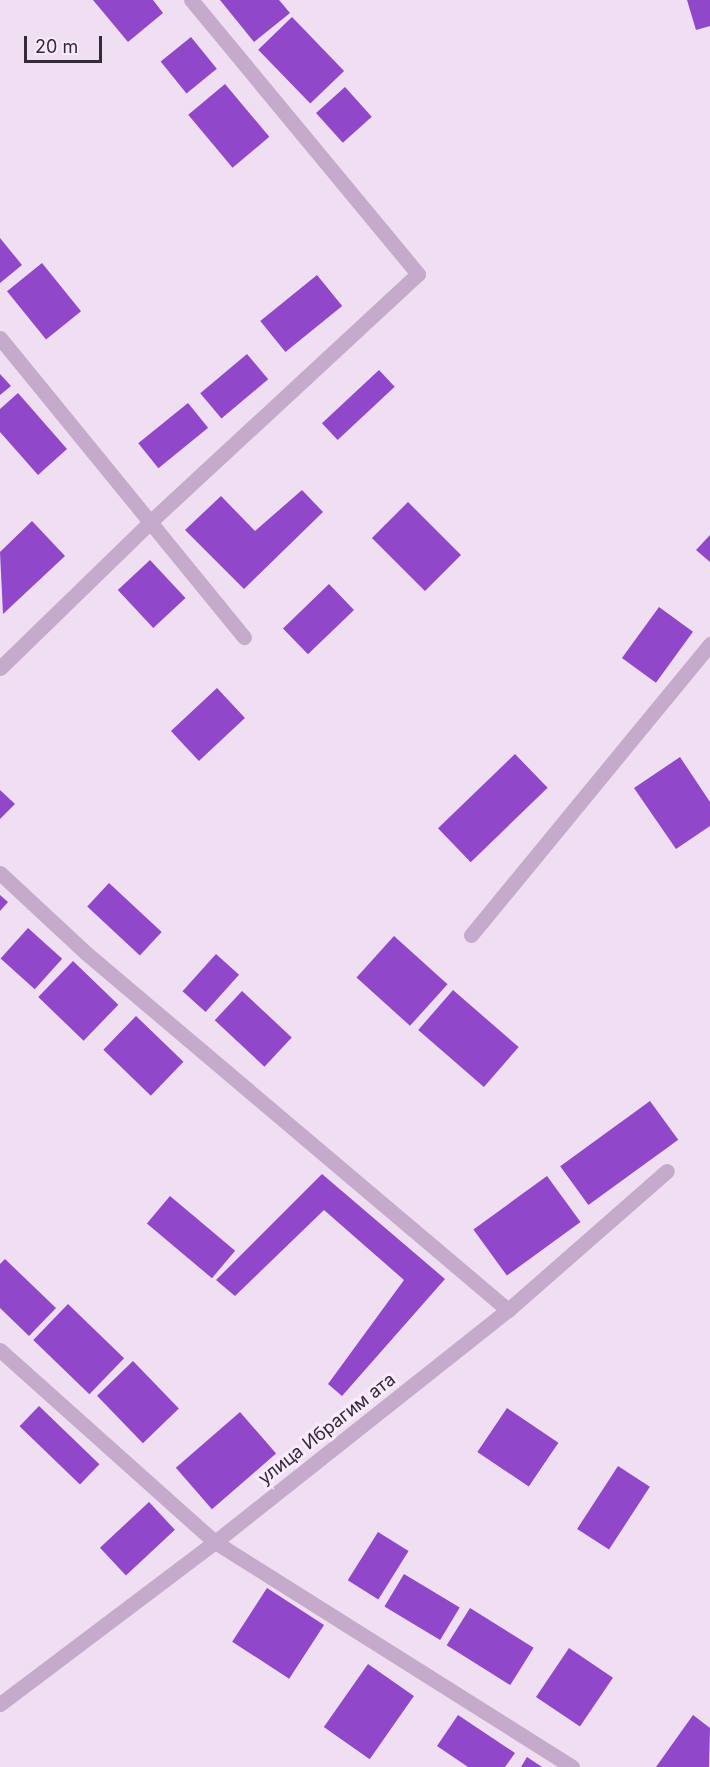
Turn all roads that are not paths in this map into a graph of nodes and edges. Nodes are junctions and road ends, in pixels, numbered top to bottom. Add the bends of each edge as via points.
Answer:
1 (191, 0) edge
2 (0, 338) edge
3 (150, 522) junction
4 (244, 637) dead end
5 (710, 644) edge
6 (0, 668) edge
7 (0, 873) edge
8 (471, 935) dead end
9 (667, 1171) dead end
10 (508, 1310) junction
11 (0, 1350) edge
12 (215, 1542) junction
13 (0, 1704) edge
14 (572, 1767) edge

1 - 3 street via 418,274
2 - 3 street
3 - 4 street
3 - 6 street
5 - 8 street
7 - 10 street via 95,961
9 - 10 street, улица Ибрагим ата
10 - 12 street, улица Ибрагим ата
11 - 12 street
12 - 13 street, улица Ибрагим ата
12 - 14 street

